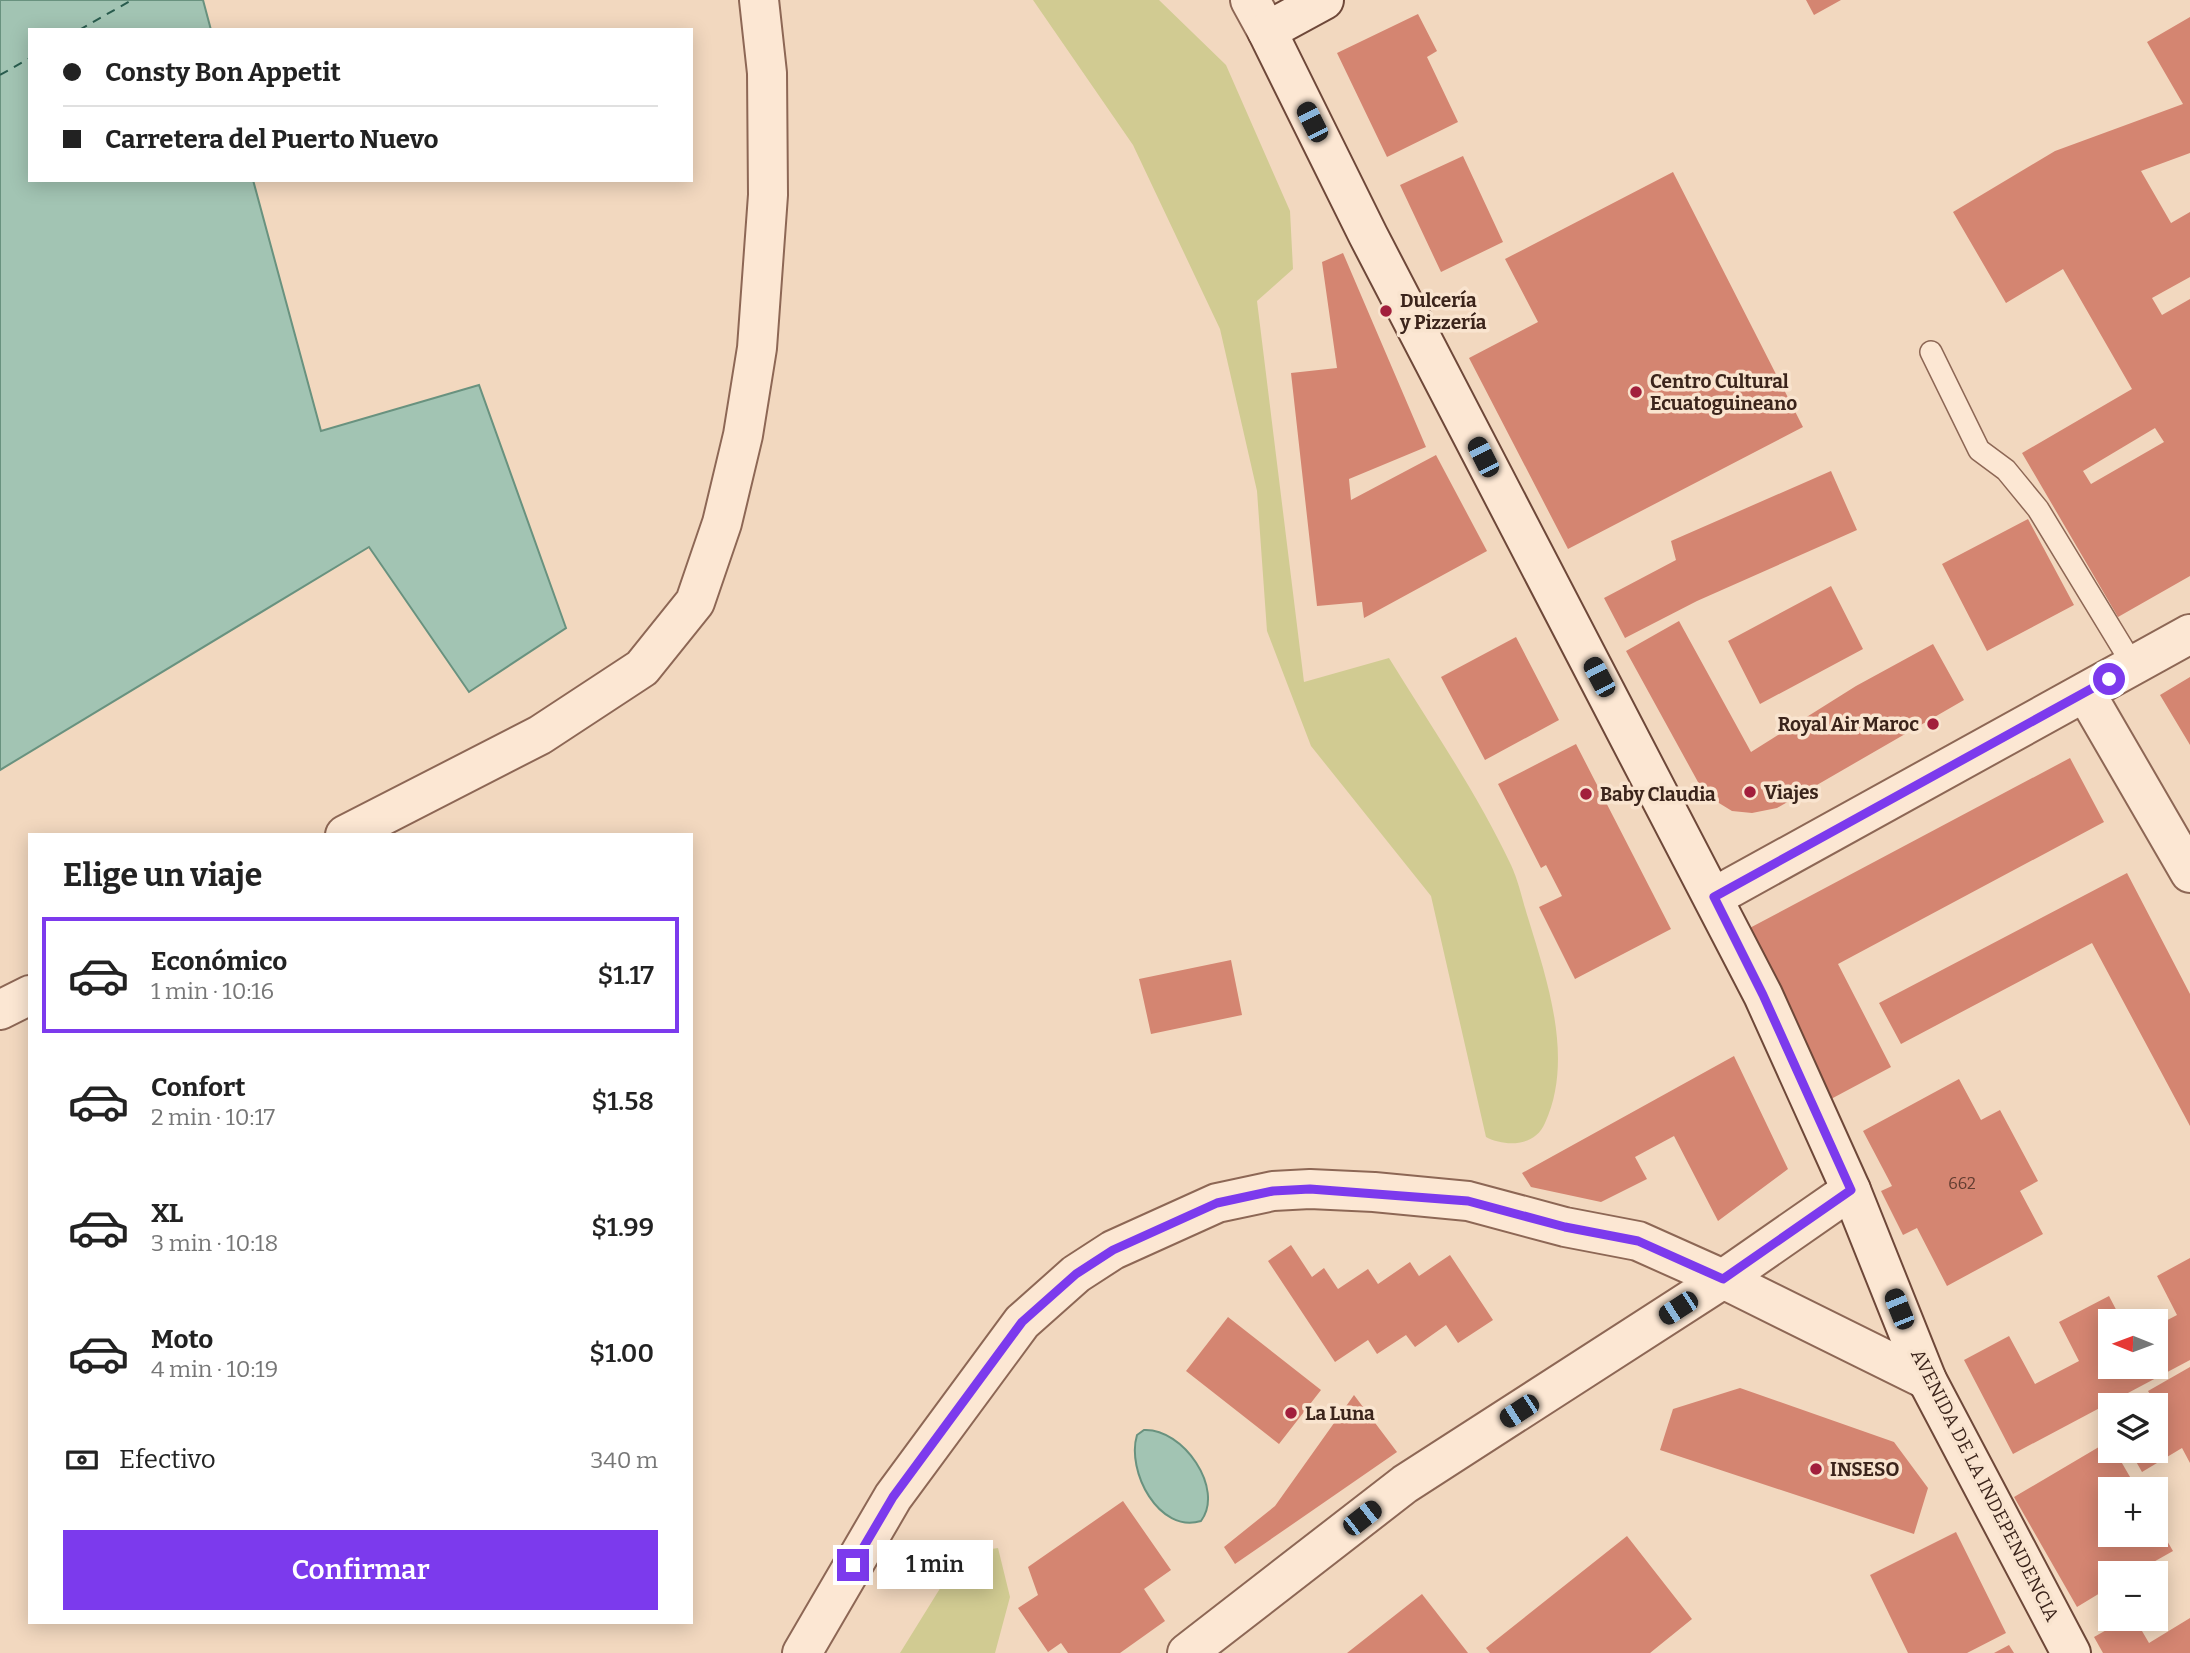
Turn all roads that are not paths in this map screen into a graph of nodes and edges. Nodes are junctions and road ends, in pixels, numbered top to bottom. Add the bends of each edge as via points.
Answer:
1 (759, 0) edge
2 (1324, 0) edge
3 (1258, 15) edge
4 (1931, 352) dead end
5 (2190, 634) edge
6 (2133, 666) junction
7 (2085, 692) junction
8 (349, 833) edge
9 (2190, 873) edge
10 (1714, 897) junction
11 (28, 996) edge
12 (0, 1010) edge
13 (1851, 1190) junction
14 (1723, 1279) junction
15 (1927, 1380) junction
16 (802, 1653) edge
17 (1187, 1653) edge
18 (2071, 1653) edge

1 - 8 street via 767,73 768,195 757,348 722,523 695,602 642,668 540,735
2 - 3 street
3 - 10 street, AVENIDA DE LA INDEPENDENCIA
4 - 6 lane via 1979,450 2006,471 2038,509
5 - 6 street
6 - 7 street
7 - 9 street
7 - 10 street
10 - 13 street, AVENIDA DE LA INDEPENDENCIA
11 - 12 street
13 - 14 street
13 - 15 street, AVENIDA DE LA INDEPENDENCIA
14 - 15 street
14 - 16 street via 1638,1241 1468,1201 1310,1189 1273,1191 1217,1203 1113,1250 1076,1274 1022,1322 893,1497
14 - 17 street via 1405,1484
15 - 18 street, AVENIDA DE LA INDEPENDENCIA

